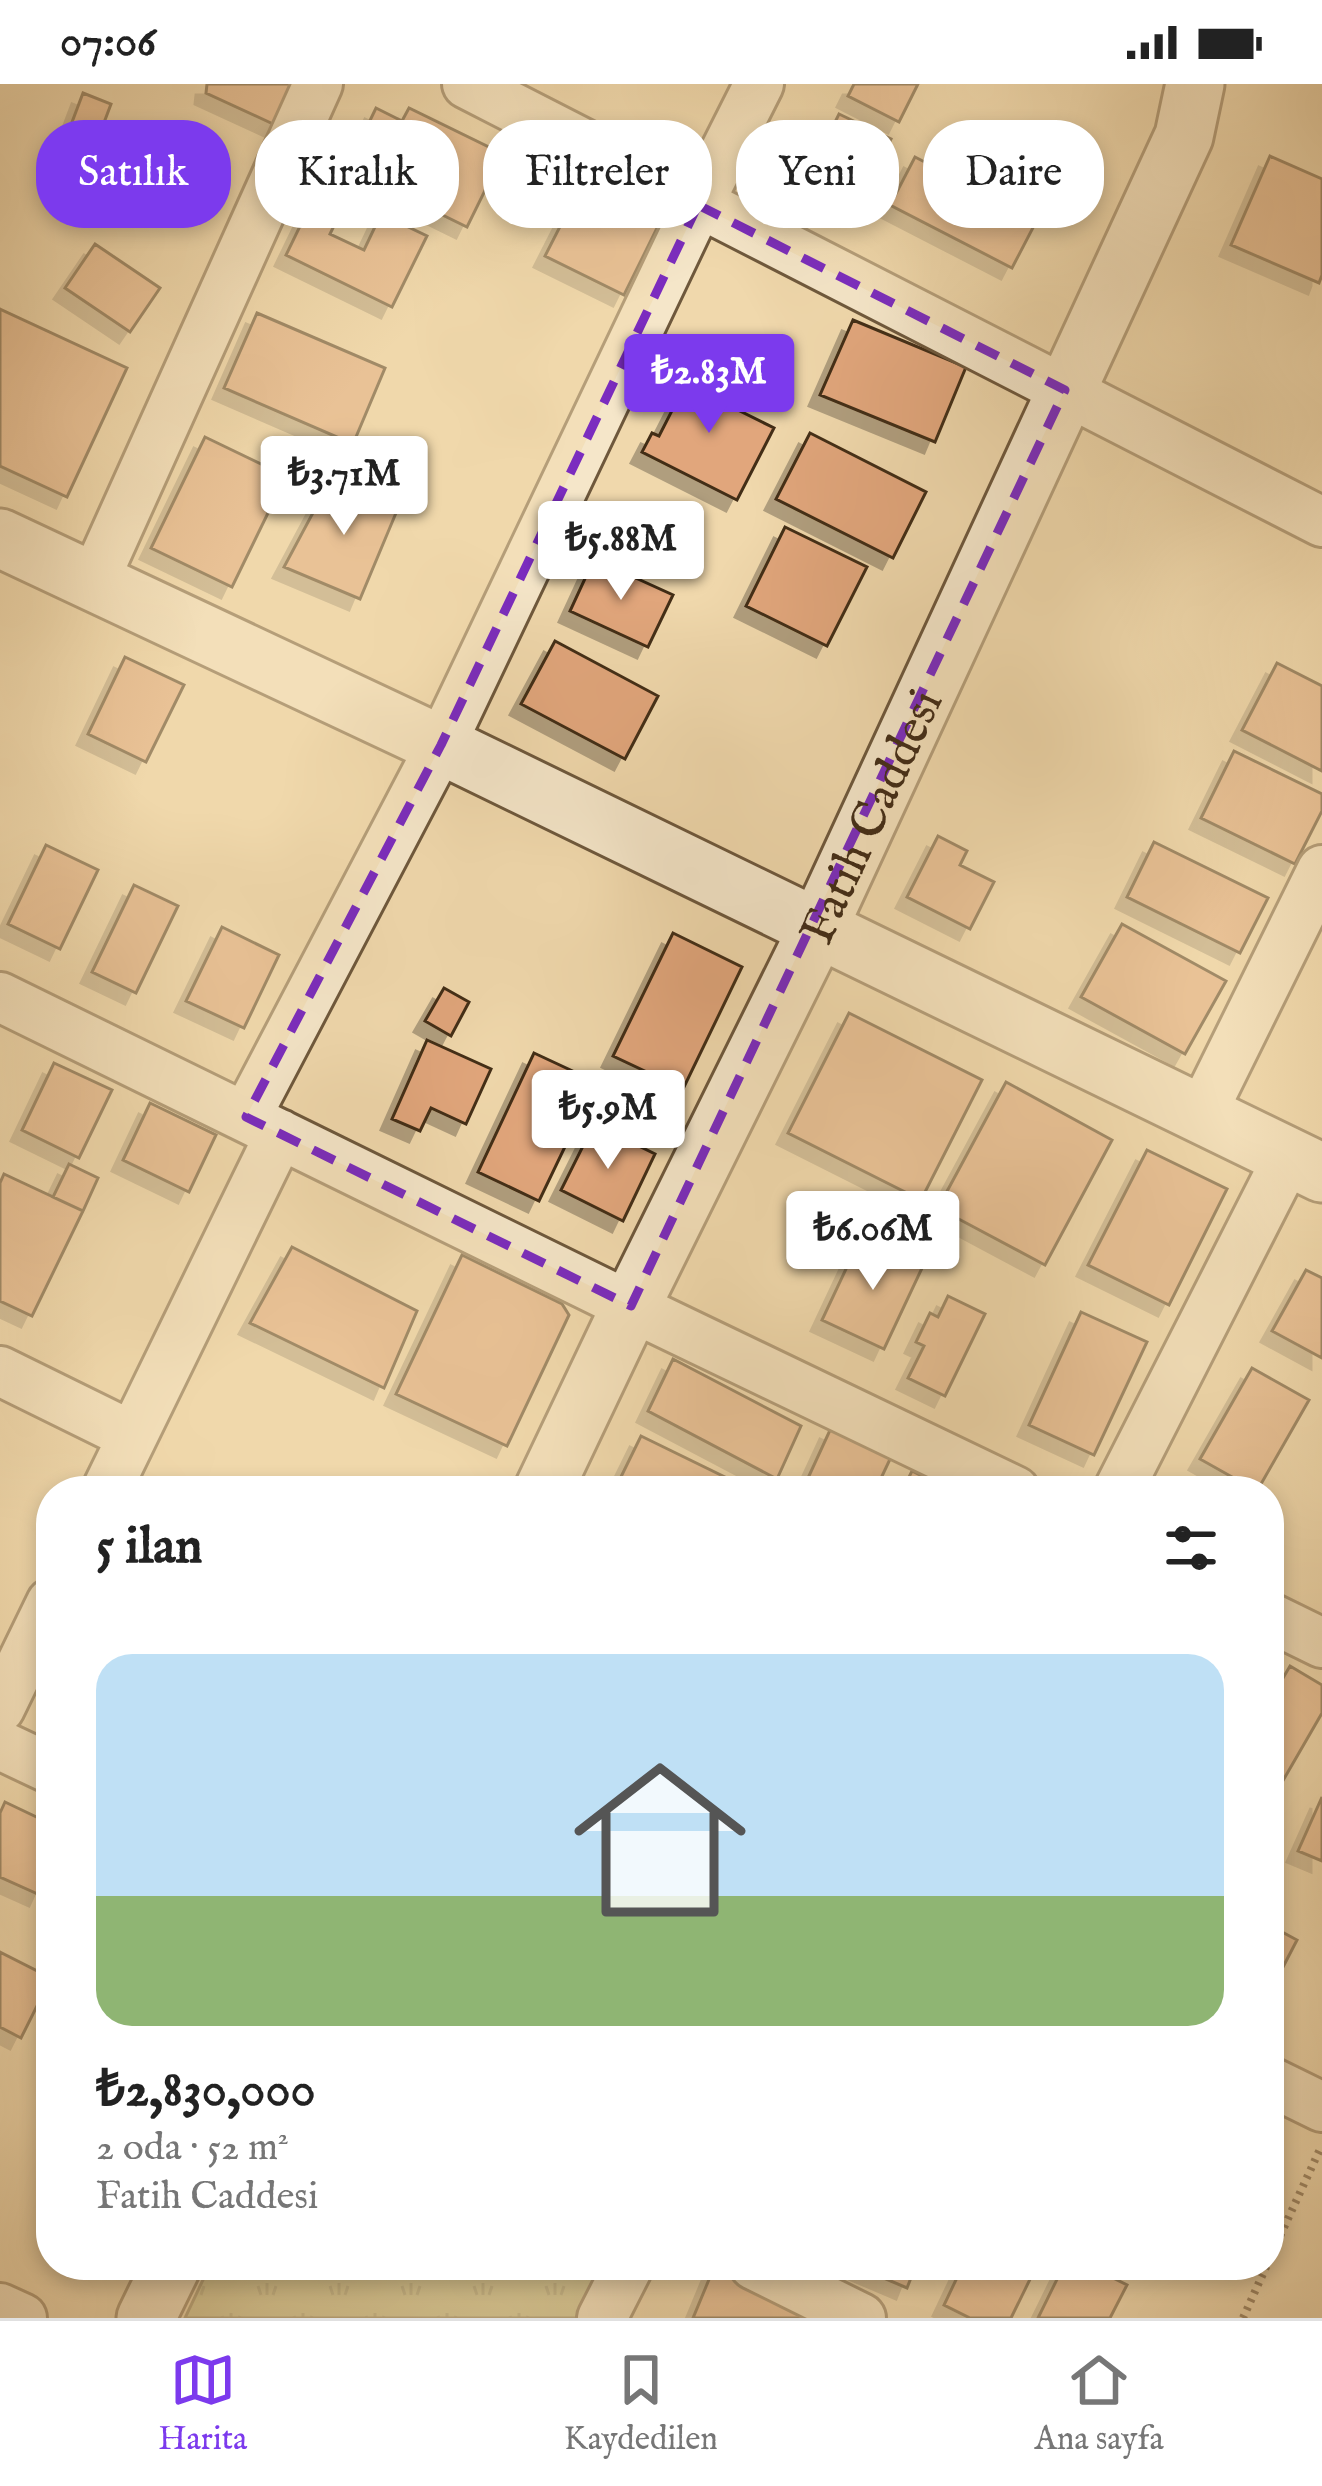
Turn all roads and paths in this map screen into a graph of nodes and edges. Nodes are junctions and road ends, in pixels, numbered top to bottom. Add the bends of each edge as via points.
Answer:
1 (318, 84) edge
2 (467, 84) edge
3 (759, 84) edge
4 (1226, 84) edge
5 (1190, 110) edge
6 (536, 120) edge
7 (712, 177) edge
8 (712, 212) edge
9 (687, 228) edge
10 (1065, 390) junction
11 (1322, 522) edge
12 (0, 538) edge
13 (94, 580) junction
14 (441, 745) junction
15 (1322, 870) edge
16 (818, 928) junction
17 (0, 997) edge
18 (1202, 1115) junction
19 (263, 1126) junction
20 (1305, 1165) edge
21 (631, 1306) junction
22 (0, 1371) edge
23 (132, 1436) junction
24 (113, 1476) edge
25 (550, 1476) edge
26 (984, 1476) edge
27 (1127, 1476) edge
28 (1284, 1624) edge
29 (36, 1634) edge
30 (1322, 1643) edge
31 (0, 1708) edge
32 (0, 1745) edge
33 (36, 1762) edge
34 (1284, 2088) edge
35 (1322, 2107) edge
36 (1322, 2144) edge
37 (1284, 2228) edge
38 (165, 2280) edge
39 (621, 2280) edge
40 (784, 2280) edge
41 (1260, 2280) edge
42 (0, 2308) edge
43 (22, 2318) edge
44 (146, 2318) edge
45 (602, 2318) edge
46 (861, 2318) edge
47 (1243, 2318) edge

1 - 13 street
2 - 6 street
3 - 7 street
4 - 5 street, Fatih Caddesi
5 - 10 street, Fatih Caddesi
8 - 10 street
9 - 14 street
10 - 11 street
10 - 16 street, Fatih Caddesi
12 - 13 street
13 - 14 street
14 - 16 street
14 - 19 street
15 - 18 street
16 - 18 street
16 - 21 street, Fatih Caddesi
17 - 19 street
18 - 20 street
19 - 21 street
19 - 23 street
20 - 27 street
21 - 25 street, Fatih Caddesi
21 - 26 street
22 - 23 street
23 - 24 street
28 - 30 street
29 - 31 street
32 - 33 street
34 - 35 street
36 - 37 path
38 - 44 street
39 - 45 street
40 - 46 street
41 - 47 path
42 - 43 street

